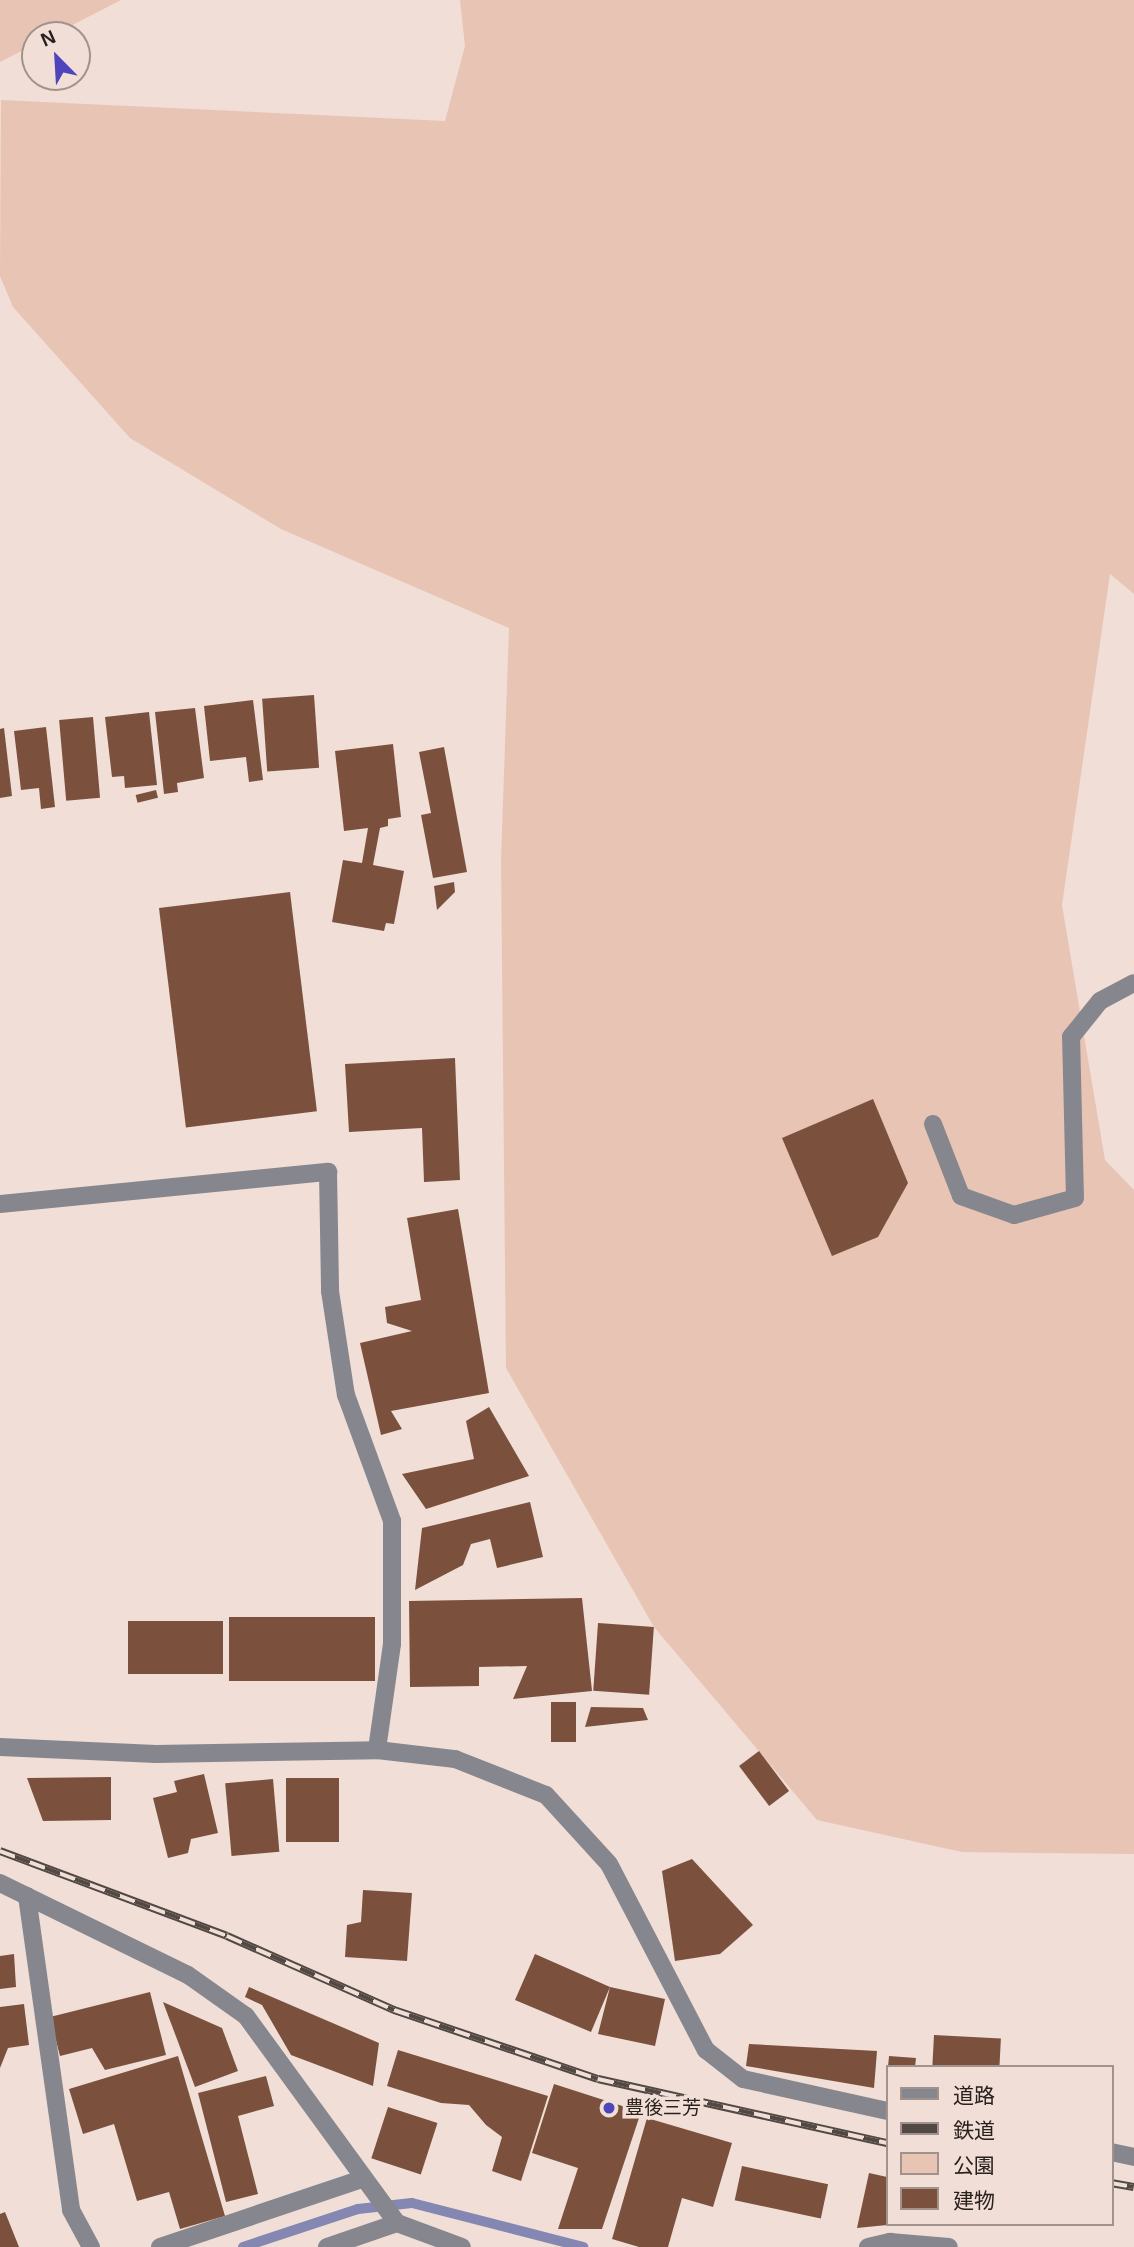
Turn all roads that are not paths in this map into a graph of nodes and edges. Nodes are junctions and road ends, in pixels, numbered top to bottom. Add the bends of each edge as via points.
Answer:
1 (1134, 983) edge
2 (933, 1124) dead end
3 (0, 1204) edge
4 (0, 1747) edge
5 (377, 1749) junction
6 (0, 1883) edge
7 (27, 1896) junction
8 (886, 2111) edge
9 (1113, 2152) edge
10 (1134, 2157) edge
11 (362, 2179) junction
12 (397, 2223) junction
13 (91, 2247) edge
14 (160, 2247) edge
15 (327, 2247) edge
16 (462, 2247) edge
17 (868, 2247) edge
18 (949, 2247) edge

1 - 2 street via 1100,1001 1071,1037 1075,1198 1014,1215 961,1196
3 - 5 street via 328,1172 330,1291 346,1395 391,1521 392,1644
4 - 5 street via 156,1754
5 - 8 street via 455,1759 546,1795 608,1864 706,2050 743,2079
6 - 7 street
7 - 11 street via 188,1975 246,2016
7 - 13 street via 71,2210
9 - 10 street
11 - 12 street
11 - 14 street
12 - 15 street
12 - 16 street
17 - 18 street via 890,2242

